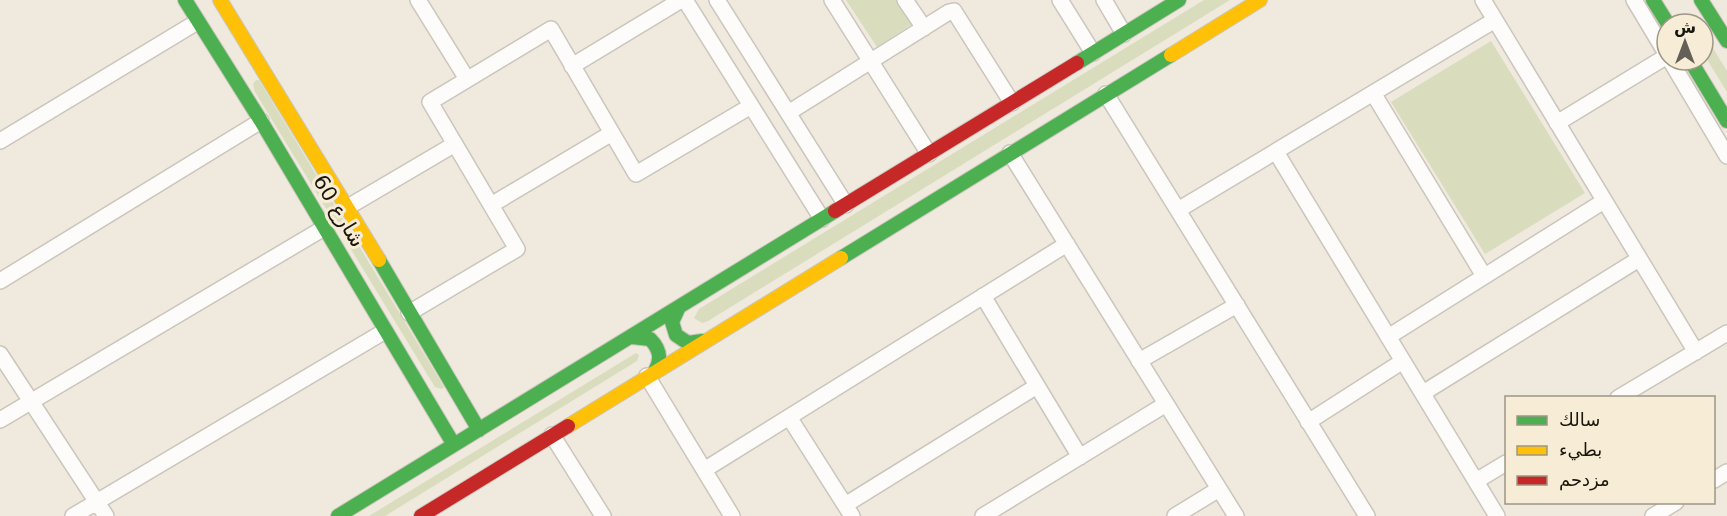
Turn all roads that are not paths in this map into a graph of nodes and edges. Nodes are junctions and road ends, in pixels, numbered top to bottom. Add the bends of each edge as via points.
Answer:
1 (185, 0) edge
2 (220, 0) edge
3 (418, 0) edge
4 (683, 0) edge
5 (717, 0) edge
6 (832, 0) edge
7 (906, 0) edge
8 (1060, 0) edge
9 (1104, 0) edge
10 (1179, 0) edge
11 (1260, 0) edge
12 (1483, 0) edge
13 (1634, 0) edge
14 (1701, 0) edge
15 (1495, 20) junction
16 (198, 22) junction
17 (732, 24) junction
18 (924, 28) junction
19 (1124, 34) junction
20 (1655, 36) edge
21 (709, 38) junction
22 (244, 39) junction
23 (1727, 41) edge
24 (1093, 53) junction
25 (219, 55) junction
26 (871, 62) junction
27 (1655, 63) edge
28 (573, 66) junction
29 (1677, 72) edge
30 (1697, 72) edge
31 (267, 77) junction
32 (467, 79) junction
33 (242, 92) junction
34 (1373, 93) junction
35 (1106, 94) junction
36 (1012, 103) junction
37 (751, 106) junction
38 (788, 113) junction
39 (261, 121) junction
40 (1727, 121) edge
41 (1557, 123) junction
42 (612, 133) junction
43 (0, 141) edge
44 (455, 144) junction
45 (1276, 152) junction
46 (1010, 153) junction
47 (929, 154) junction
48 (1727, 156) edge
49 (1605, 201) junction
50 (490, 205) junction
51 (846, 205) junction
52 (348, 207) junction
53 (1178, 210) junction
54 (822, 219) junction
55 (324, 228) junction
56 (1066, 244) junction
57 (1639, 259) junction
58 (1484, 276) junction
59 (0, 280) edge
60 (983, 296) junction
61 (1237, 305) junction
62 (678, 309) junction
63 (409, 313) junction
64 (385, 331) junction
65 (1727, 333) edge
66 (632, 337) junction
67 (1388, 337) junction
68 (702, 341) junction
69 (1696, 352) junction
70 (0, 354) edge
71 (1403, 361) junction
72 (1139, 362) junction
73 (651, 374) junction
74 (451, 382) junction
75 (1037, 386) junction
76 (1422, 393) junction
77 (1621, 396) edge
78 (425, 397) junction
79 (30, 402) junction
80 (1166, 404) junction
81 (789, 417) junction
82 (0, 420) edge
83 (1308, 422) junction
84 (479, 430) junction
85 (552, 435) junction
86 (454, 445) junction
87 (1080, 457) junction
88 (1505, 465) edge
89 (704, 470) junction
90 (1476, 482) junction
91 (1219, 489) junction
92 (96, 501) junction
93 (1673, 504) edge
94 (848, 510) edge
95 (73, 516) edge
96 (105, 516) edge
97 (338, 516) edge
98 (421, 516) edge
99 (603, 516) edge
100 (732, 516) edge
101 (983, 516) edge
102 (1175, 516) edge
103 (1236, 516) edge
104 (1367, 516) edge
105 (1497, 516) edge
106 (1653, 516) edge

1 - 16 main road, شارع 60
2 - 22 main road, شارع 60
3 - 32 street
4 - 21 street
4 - 28 street
5 - 17 street
6 - 26 street
7 - 18 street
8 - 24 street
9 - 19 street
10 - 19 main road
11 - 35 main road
12 - 15 street
13 - 20 street
14 - 23 main road
15 - 34 street
15 - 41 street
16 - 25 main road, شارع 60
16 - 43 street
17 - 21 street
17 - 38 street
18 - 26 street
18 - 36 street via 954,11
19 - 24 main road
21 - 37 street
22 - 25 main road via 234,51
22 - 31 main road, شارع 60
24 - 36 main road
25 - 33 main road, شارع 60
26 - 38 street
26 - 47 street
27 - 41 street
28 - 32 street via 551,29
28 - 42 street
29 - 48 street
30 - 40 main road
31 - 33 main road via 250,83
31 - 52 main road, شارع 60
32 - 44 street via 430,102
33 - 39 main road, شارع 60
34 - 45 street
34 - 58 street
35 - 46 main road
35 - 53 street
36 - 47 main road
37 - 42 street via 636,174
37 - 54 street
38 - 51 street
39 - 55 main road, شارع 60
39 - 59 street
41 - 49 street
42 - 50 street
44 - 50 street
44 - 52 street
45 - 53 street
45 - 67 street
46 - 56 street
46 - 68 main road
47 - 51 main road
49 - 57 street
49 - 58 street
50 - 63 street via 517,249
51 - 54 main road
52 - 63 main road, شارع 60
53 - 61 street
54 - 62 main road
55 - 64 main road, شارع 60
55 - 79 street
56 - 60 street
56 - 72 street
57 - 69 street
57 - 76 street
58 - 67 street
60 - 75 street
60 - 81 street
61 - 72 street
61 - 83 street
62 - 66 main road
62 - 68 main road via 672,322 676,335 688,343
63 - 74 main road, شارع 60
64 - 78 main road, شارع 60
64 - 92 street
65 - 69 street
66 - 73 main road via 644,336 655,343 660,360
66 - 84 main road
67 - 71 street
68 - 73 main road
69 - 77 street
70 - 79 street
71 - 76 street
71 - 83 street
72 - 80 street
73 - 85 main road
73 - 89 street
74 - 78 main road via 442,396
74 - 84 main road, شارع 60
75 - 87 street
75 - 94 street
76 - 90 street
78 - 86 main road, شارع 60
79 - 82 street
79 - 92 street
80 - 87 street
80 - 91 street
81 - 89 street
81 - 94 street
83 - 104 street
84 - 86 main road
85 - 98 main road
85 - 99 street
86 - 97 main road
87 - 101 street
88 - 90 street
89 - 100 street
90 - 105 street
91 - 102 street
91 - 103 street
92 - 95 street
92 - 96 street
93 - 106 street

